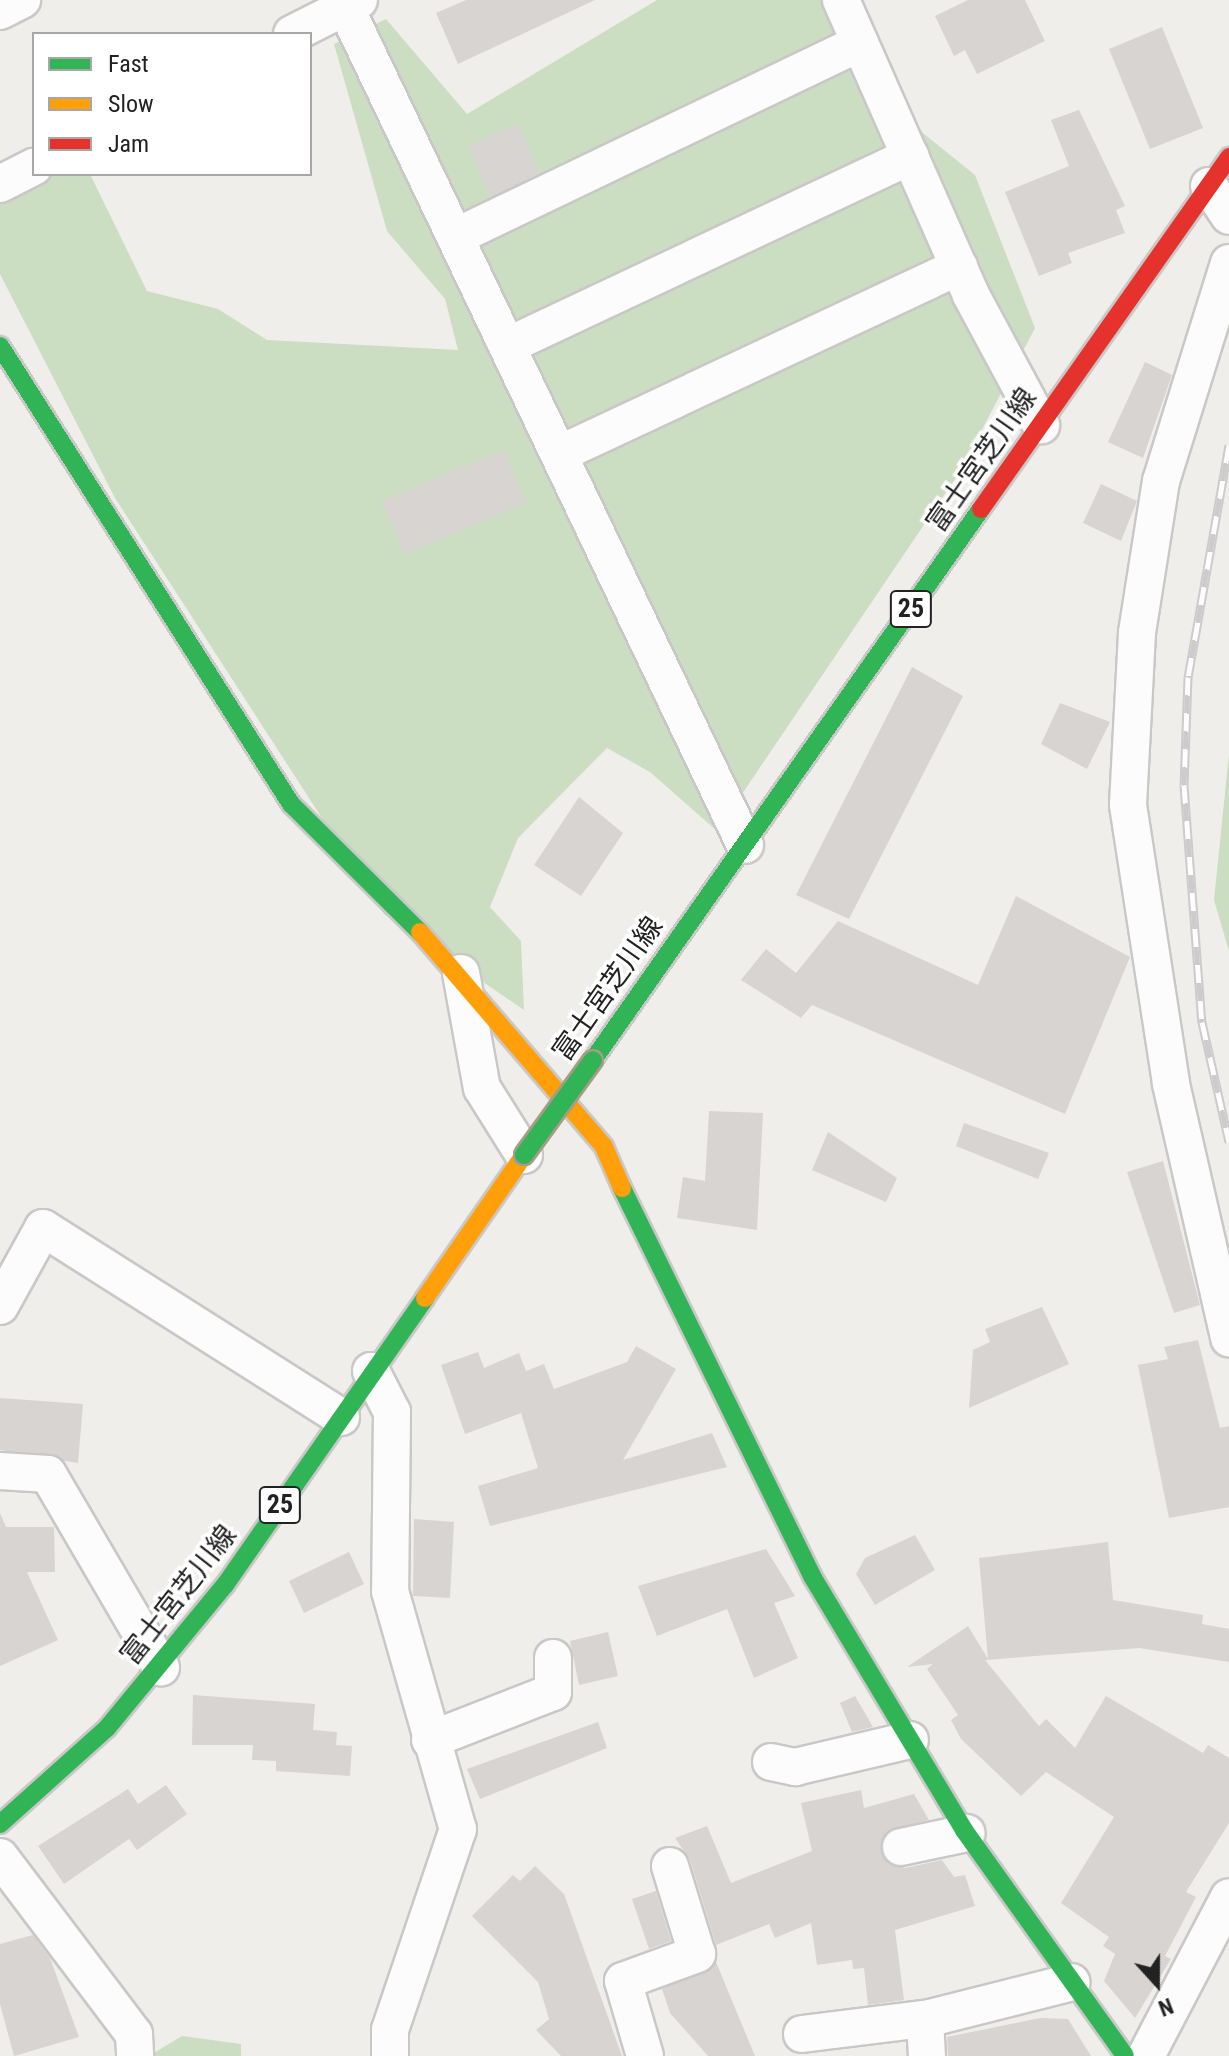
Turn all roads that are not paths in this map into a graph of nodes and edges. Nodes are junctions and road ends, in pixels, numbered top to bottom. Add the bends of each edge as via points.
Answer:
1 (22, 0) edge
2 (841, 0) edge
3 (349, 2) edge
4 (0, 11) edge
5 (296, 32) edge
6 (860, 43) junction
7 (910, 156) junction
8 (32, 168) edge
9 (1219, 172) edge
10 (0, 184) edge
11 (1229, 216) edge
12 (455, 237) junction
13 (1229, 263) edge
14 (959, 267) junction
15 (0, 346) edge
16 (507, 346) junction
17 (1041, 425) junction
18 (559, 454) junction
19 (745, 845) junction
20 (461, 973) junction
21 (524, 1155) junction
22 (0, 1306) edge
23 (1229, 1338) edge
24 (371, 1371) junction
25 (341, 1417) junction
26 (0, 1471) edge
27 (553, 1658) dead end
28 (161, 1667) junction
29 (430, 1740) junction
30 (910, 1740) junction
31 (771, 1762) dead end
32 (0, 1824) edge
33 (967, 1833) junction
34 (901, 1847) dead end
35 (0, 1857) edge
36 (670, 1866) dead end
37 (1229, 1897) edge
38 (1072, 1982) junction
39 (925, 2019) junction
40 (802, 2034) dead end
41 (135, 2056) edge
42 (390, 2056) edge
43 (645, 2056) edge
44 (927, 2056) edge
45 (1125, 2056) edge
46 (1146, 2056) edge

1 - 4 street
2 - 6 street
3 - 5 street
3 - 12 street
6 - 7 street
6 - 12 street
7 - 14 street
7 - 16 street
8 - 10 street
9 - 11 street
9 - 17 street, 富士宮芝川線 / 25
12 - 16 street
13 - 23 street via 1161,481 1137,633 1128,805 1171,1084
14 - 17 street
14 - 18 street
15 - 20 street via 291,804
16 - 18 street
17 - 19 street, 富士宮芝川線 / 25
18 - 19 street
19 - 21 street, 富士宮芝川線 / 25, bridge
20 - 21 street via 482,1088
20 - 30 street via 604,1147 659,1274 812,1576
21 - 24 street, 富士宮芝川線 / 25
22 - 25 street via 43,1228
24 - 25 street, 富士宮芝川線 / 25
24 - 29 street via 392,1412 390,1591
25 - 28 street, 富士宮芝川線 / 25
26 - 28 street via 48,1474
27 - 29 street via 553,1692
28 - 32 street, 富士宮芝川線 / 25 via 107,1728
29 - 42 street via 458,1829 390,2030
30 - 31 street via 795,1767
30 - 33 street
33 - 34 street
33 - 38 street
35 - 41 street via 134,2034
36 - 43 street via 697,1954 623,1981
37 - 46 street
38 - 39 street
38 - 45 street
39 - 40 street
39 - 44 street

